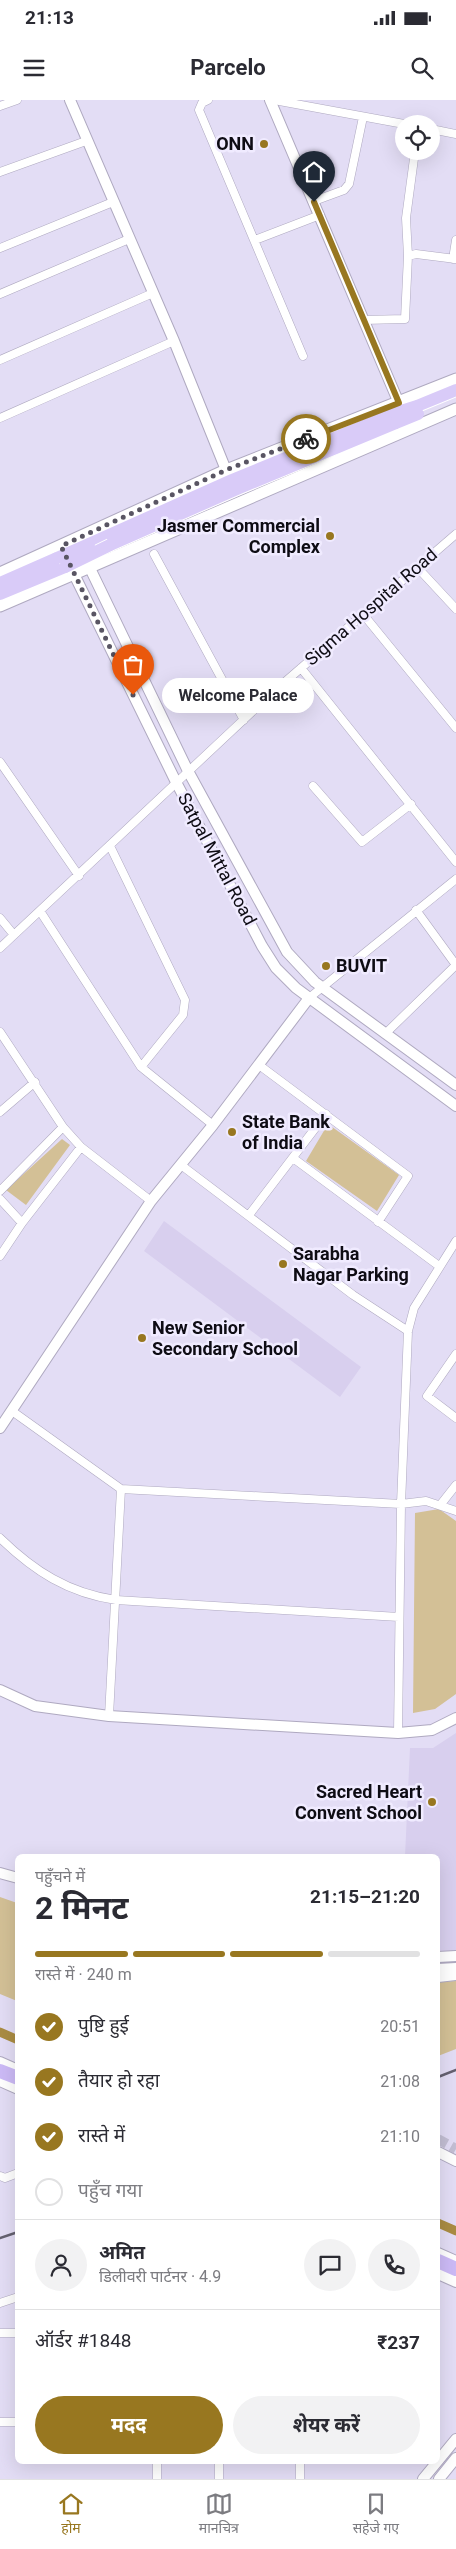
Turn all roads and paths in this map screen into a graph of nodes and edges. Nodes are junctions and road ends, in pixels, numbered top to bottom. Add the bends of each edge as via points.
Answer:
1 (17, 100) edge
2 (70, 100) edge
3 (208, 100) edge
4 (272, 100) edge
5 (0, 106) edge
6 (363, 117) junction
7 (395, 122) edge
8 (440, 130) edge
9 (456, 133) edge
10 (86, 141) junction
11 (414, 160) edge
12 (0, 172) edge
13 (113, 202) junction
14 (314, 202) junction
15 (320, 215) junction
16 (129, 239) junction
17 (255, 240) junction
18 (456, 240) edge
19 (0, 248) edge
20 (408, 256) junction
21 (454, 259) edge
22 (153, 293) junction
23 (0, 294) edge
24 (363, 320) junction
25 (174, 342) junction
26 (303, 356) dead end
27 (0, 360) edge
28 (456, 379) edge
29 (456, 390) edge
30 (456, 399) edge
31 (456, 409) edge
32 (418, 410) junction
33 (397, 413) junction
34 (0, 418) edge
35 (411, 427) junction
36 (226, 470) junction
37 (456, 534) edge
38 (76, 539) junction
39 (61, 546) junction
40 (154, 554) dead end
41 (65, 566) junction
42 (90, 567) junction
43 (417, 567) junction
44 (0, 573) edge
45 (0, 583) edge
46 (0, 594) edge
47 (0, 606) edge
48 (456, 609) edge
49 (363, 614) junction
50 (301, 668) junction
51 (244, 720) junction
52 (456, 728) edge
53 (0, 762) edge
54 (188, 771) junction
55 (176, 782) junction
56 (313, 786) dead end
57 (410, 804) junction
58 (110, 846) junction
59 (453, 853) edge
60 (456, 862) edge
61 (79, 876) junction
62 (456, 879) edge
63 (416, 910) junction
64 (40, 912) junction
65 (0, 918) edge
66 (14, 935) junction
67 (0, 948) edge
68 (456, 965) edge
69 (321, 987) junction
70 (309, 998) junction
71 (0, 1032) edge
72 (386, 1034) junction
73 (259, 1065) junction
74 (141, 1067) junction
75 (34, 1082) junction
76 (456, 1085) edge
77 (456, 1106) edge
78 (0, 1112) edge
79 (326, 1114) junction
80 (213, 1125) junction
81 (64, 1127) junction
82 (81, 1147) junction
83 (293, 1158) junction
84 (181, 1165) junction
85 (0, 1192) edge
86 (0, 1200) edge
87 (151, 1202) junction
88 (249, 1215) junction
89 (378, 1222) junction
90 (22, 1223) junction
91 (456, 1241) edge
92 (0, 1256) edge
93 (438, 1266) junction
94 (408, 1331) junction
95 (456, 1354) edge
96 (12, 1411) junction
97 (456, 1418) edge
98 (0, 1428) edge
99 (456, 1485) edge
100 (121, 1489) junction
101 (401, 1504) junction
102 (441, 1504) junction
103 (456, 1510) edge
104 (0, 1538) edge
105 (116, 1600) junction
106 (400, 1617) junction
107 (0, 1690) edge
108 (109, 1716) junction
109 (456, 1718) edge
110 (398, 1733) junction
111 (0, 1873) edge
112 (15, 1877) edge
113 (456, 1956) edge
114 (440, 1958) edge
115 (456, 1968) edge
116 (440, 1969) edge
117 (456, 1976) edge
118 (440, 1977) edge
119 (0, 2062) edge
120 (15, 2069) edge
121 (0, 2071) edge
122 (15, 2077) edge
123 (0, 2081) edge
124 (15, 2088) edge
125 (440, 2153) edge
126 (456, 2162) edge
127 (15, 2174) edge
128 (0, 2176) edge
129 (440, 2254) edge
130 (456, 2261) edge
131 (440, 2262) edge
132 (456, 2269) edge
133 (440, 2275) edge
134 (456, 2282) edge
135 (15, 2298) edge
136 (0, 2303) edge
137 (0, 2333) edge
138 (15, 2333) edge
139 (0, 2422) edge
140 (15, 2422) edge
141 (456, 2438) edge
142 (440, 2458) edge
143 (456, 2458) edge
144 (157, 2464) edge
145 (219, 2464) edge
146 (300, 2464) edge
147 (435, 2464) edge
148 (452, 2468) edge
149 (157, 2479) edge
150 (218, 2479) edge
151 (300, 2479) edge
152 (423, 2479) edge
153 (439, 2479) edge

1 - 5 street
2 - 10 street
3 - 17 street via 199,110
4 - 6 street
4 - 14 street
6 - 7 street
6 - 14 street via 349,184 344,190
8 - 9 street
10 - 12 street
10 - 13 street
11 - 20 street via 406,218
13 - 16 street
13 - 19 street
14 - 15 street
15 - 17 street
15 - 24 street
16 - 22 street
16 - 23 street
17 - 26 street
18 - 21 street
20 - 21 street via 416,254
20 - 24 street via 405,319
22 - 25 street
22 - 27 street
24 - 33 street
25 - 34 street
25 - 36 street
28 - 33 main road
29 - 32 main road
30 - 32 main road
31 - 35 main road
32 - 33 main road, bridge
33 - 35 street
33 - 36 main road
33 - 41 main road, bridge
33 - 41 main road, bridge via 232,480 89,544
35 - 42 main road
36 - 38 main road
37 - 43 street, Sigma Hospital Road
38 - 39 main road
38 - 42 street, Satpal Mittal Road
39 - 41 street, Satpal Mittal Road
39 - 44 main road
40 - 51 street
41 - 42 main road
41 - 45 main road
41 - 46 main road
41 - 47 main road
41 - 55 street, Satpal Mittal Road
42 - 54 street, Satpal Mittal Road
43 - 48 street
43 - 49 street, Sigma Hospital Road
49 - 50 street, Sigma Hospital Road
49 - 52 street
50 - 51 street, Sigma Hospital Road
50 - 57 street
51 - 54 street, Sigma Hospital Road
53 - 61 street
54 - 55 street, Sigma Hospital Road
54 - 69 street, Satpal Mittal Road via 278,938 298,966
55 - 58 street, Sigma Hospital Road
55 - 70 street, Satpal Mittal Road via 262,946 281,973
56 - 57 street via 362,842
57 - 59 street
58 - 61 street, Sigma Hospital Road
58 - 74 street via 186,1000 184,1015
59 - 60 street
61 - 64 street, Sigma Hospital Road
62 - 63 street
63 - 68 street
63 - 69 street
64 - 66 street, Sigma Hospital Road
64 - 74 street
65 - 66 street
66 - 67 street, Sigma Hospital Road
68 - 72 street
69 - 70 street
69 - 72 street, Satpal Mittal Road
70 - 73 street
70 - 77 street, Satpal Mittal Road
71 - 75 street
72 - 76 street, Satpal Mittal Road
73 - 79 street
73 - 80 street
74 - 80 street
75 - 78 street
75 - 81 street
79 - 83 street
79 - 89 street via 408,1176
80 - 84 street
81 - 82 street
81 - 85 street
82 - 87 street
82 - 90 street
83 - 88 street
83 - 89 street
84 - 87 street
84 - 88 street
86 - 90 street
87 - 96 street
88 - 94 street via 353,1294
89 - 93 street
90 - 92 street
91 - 93 street
93 - 94 street via 414,1308
94 - 101 street
95 - 97 street via 427,1396
96 - 98 street
96 - 100 street
99 - 102 street
100 - 101 street
100 - 105 street
101 - 102 street via 426,1501
101 - 106 street
102 - 103 street
104 - 105 street via 32,1567 57,1583 94,1597
105 - 106 street
105 - 108 street
106 - 110 street
107 - 108 street via 35,1706
108 - 110 street
109 - 110 street via 432,1730
111 - 112 street
113 - 114 street
115 - 116 street
117 - 118 street
119 - 120 street
121 - 122 highway
123 - 124 street
125 - 126 street
127 - 128 street via 5,2178
129 - 130 street
131 - 132 highway
133 - 134 street
135 - 136 street
137 - 138 street
139 - 140 street
141 - 142 street
143 - 148 street
144 - 149 street
145 - 150 street
146 - 151 street
147 - 152 street
148 - 153 street

